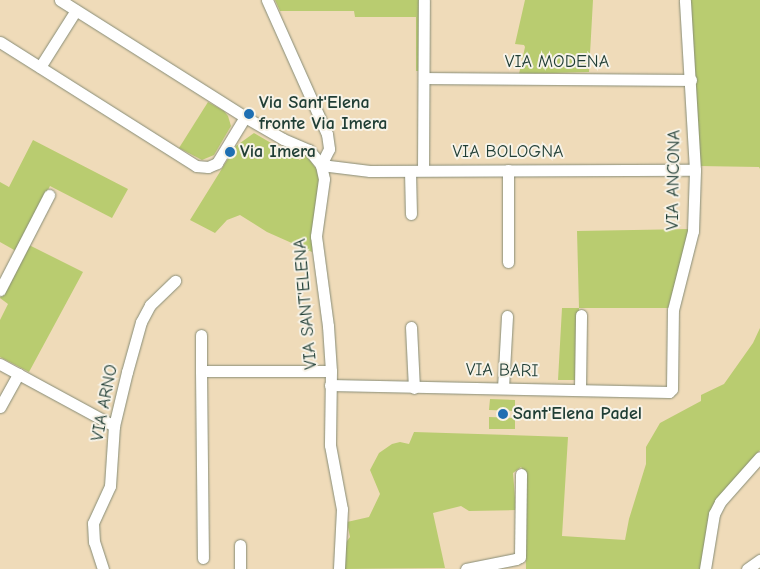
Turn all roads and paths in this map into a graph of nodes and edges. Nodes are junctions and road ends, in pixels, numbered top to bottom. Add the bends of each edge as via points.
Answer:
1 (60, 0) edge
2 (267, 0) edge
3 (424, 0) edge
4 (685, 0) edge
5 (76, 10) junction
6 (0, 42) edge
7 (40, 67) junction
8 (424, 78) junction
9 (691, 80) junction
10 (245, 117) junction
11 (321, 165) junction
12 (423, 170) junction
13 (508, 170) junction
14 (695, 170) junction
15 (410, 171) junction
16 (49, 195) dead end
17 (411, 214) dead end
18 (508, 262) dead end
19 (174, 281) dead end
20 (0, 290) edge
21 (581, 315) dead end
22 (507, 316) dead end
23 (411, 327) dead end
24 (201, 335) dead end
25 (0, 364) edge
26 (331, 370) junction
27 (201, 372) junction
28 (18, 374) junction
29 (330, 385) junction
30 (414, 388) junction
31 (502, 388) junction
32 (580, 389) junction
33 (672, 389) joint
34 (0, 407) edge
35 (114, 426) junction
36 (760, 457) edge
37 (521, 474) dead end
38 (240, 545) dead end
39 (520, 556) junction
40 (203, 558) dead end
41 (760, 560) edge
42 (104, 569) edge
43 (240, 569) edge
44 (339, 569) edge
45 (466, 569) edge
46 (521, 569) edge
47 (705, 569) edge
48 (746, 569) edge

1 - 5 street
2 - 11 street via 327,134 329,149
3 - 8 street
4 - 9 street, VIA ANCONA
5 - 7 street
5 - 10 street
6 - 7 street
7 - 10 street via 196,166 208,167 217,162
8 - 9 street, VIA MODENA
8 - 12 street
9 - 14 street, VIA ANCONA
10 - 11 street via 310,150
11 - 15 street, VIA BOLOGNA
11 - 26 street, VIA SANT'ELENA via 324,179 316,236
12 - 13 street, VIA BOLOGNA
12 - 15 street, VIA BOLOGNA
13 - 14 street, VIA BOLOGNA
13 - 18 street
14 - 33 street, VIA ANCONA via 694,231 673,310
15 - 17 street
16 - 20 street
19 - 35 street, VIA ARNO via 150,306 141,322
21 - 32 street
22 - 31 street
23 - 30 street
24 - 27 street
25 - 28 street
26 - 27 street
26 - 29 street, VIA SANT'ELENA
27 - 40 street
28 - 34 street
28 - 35 street
29 - 30 street, VIA BARI
29 - 44 street, VIA SANT'ELENA via 330,445 342,509
30 - 31 street, VIA BARI
31 - 32 street, VIA BARI
32 - 33 street, VIA BARI via 669,392
35 - 42 street, VIA ARNO via 110,486 92,531
36 - 47 street via 720,502 714,514
37 - 39 street
38 - 43 street
39 - 45 street
39 - 46 street
41 - 48 street

